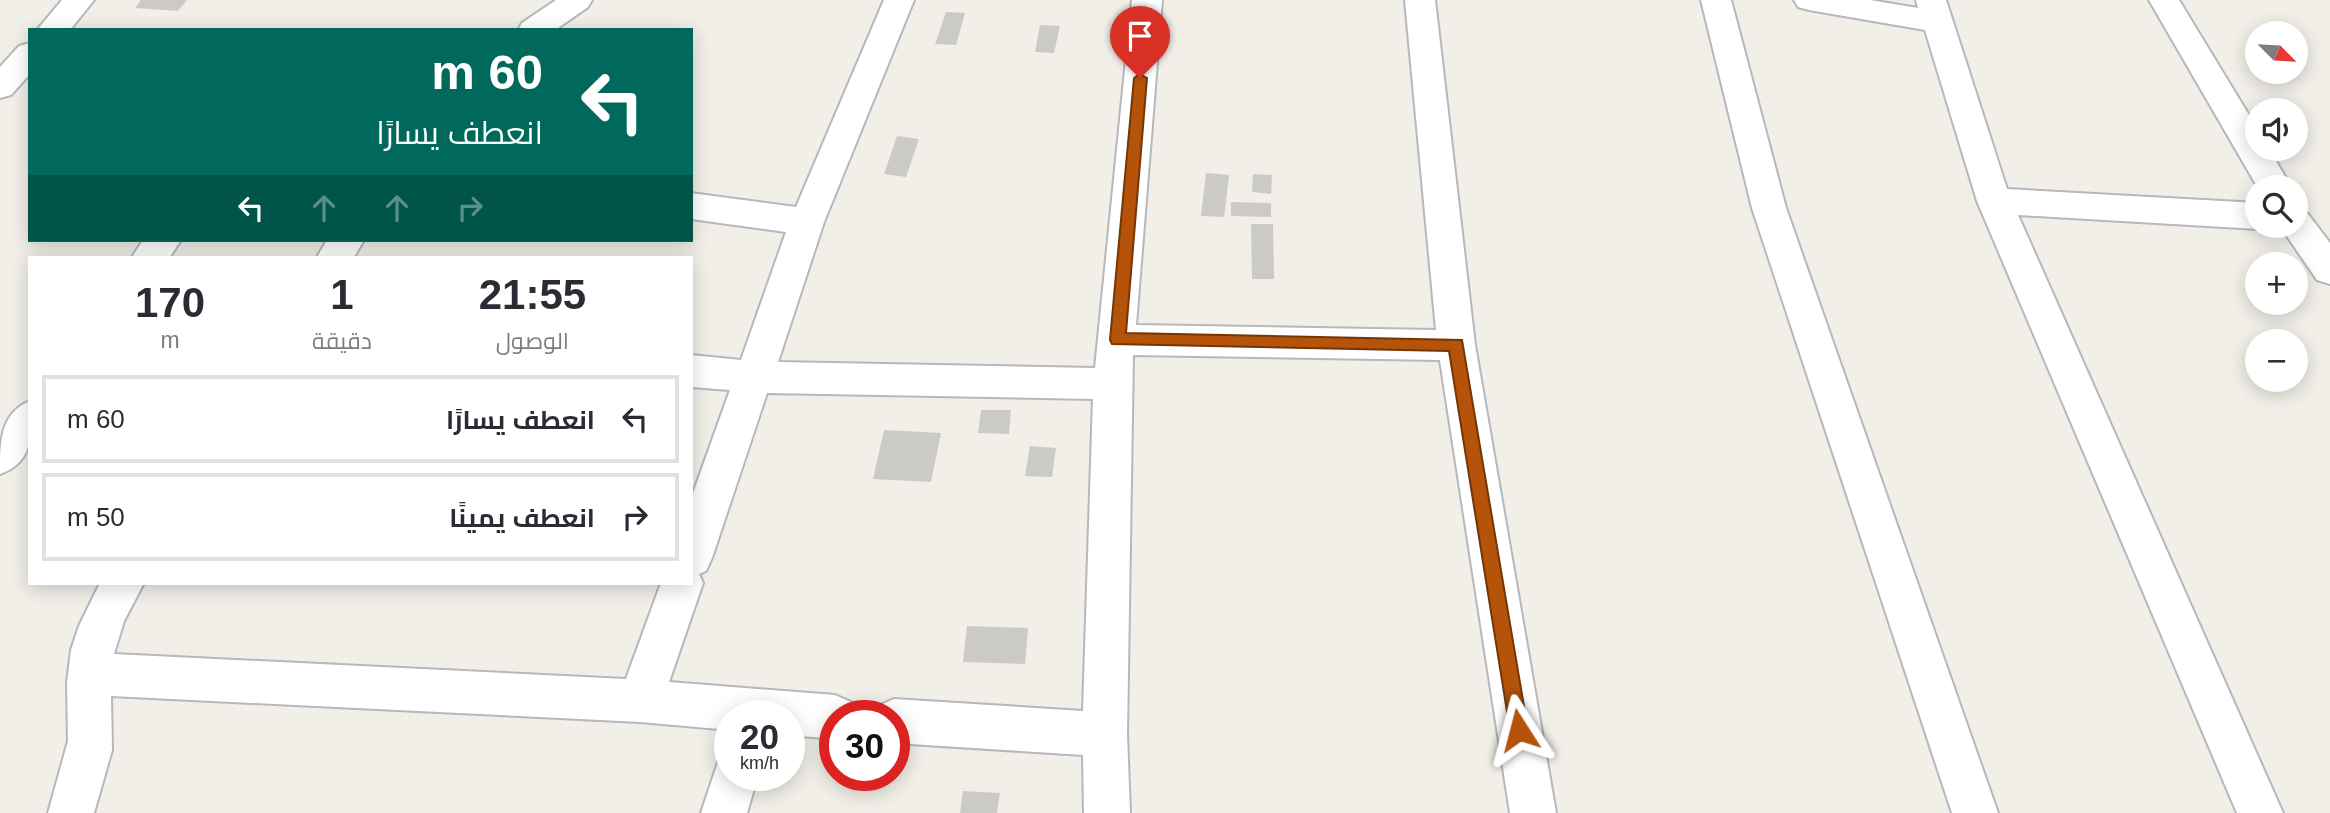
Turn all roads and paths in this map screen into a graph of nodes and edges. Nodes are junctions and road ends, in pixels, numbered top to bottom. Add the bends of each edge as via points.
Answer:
1 (79, 0) edge
2 (577, 0) edge
3 (899, 0) edge
4 (1147, 0) edge
5 (1420, 0) edge
6 (1716, 0) edge
7 (1809, 0) edge
8 (2164, 0) edge
9 (1935, 11) edge
10 (54, 28) edge
11 (536, 28) edge
12 (28, 56) edge
13 (0, 87) edge
14 (2267, 175) edge
15 (1994, 201) junction
16 (693, 205) edge
17 (2245, 215) edge
18 (807, 222) junction
19 (2307, 238) edge
20 (161, 242) edge
21 (151, 256) edge
22 (2330, 270) edge
23 (1117, 340) junction
24 (1456, 345) junction
25 (693, 371) edge
26 (756, 377) junction
27 (1112, 384) junction
28 (28, 420) edge
29 (0, 457) edge
30 (693, 552) edge
31 (122, 585) edge
32 (681, 585) edge
33 (89, 674) junction
34 (640, 701) junction
35 (714, 710) edge
36 (910, 722) edge
37 (1105, 734) junction
38 (730, 791) edge
39 (71, 813) edge
40 (724, 813) edge
41 (1107, 813) edge
42 (1533, 813) edge
43 (1975, 813) edge
44 (2260, 813) edge

1 - 10 street
2 - 11 street
3 - 18 street
4 - 23 street
5 - 24 street
6 - 43 street via 1769,208
7 - 9 street
8 - 14 street
9 - 15 street
12 - 13 street
15 - 17 street
15 - 44 street
16 - 18 street
18 - 26 street
19 - 22 street
20 - 21 street
23 - 24 street
23 - 27 street
24 - 42 street
25 - 26 street
26 - 27 street
26 - 30 street
27 - 37 street
28 - 29 street
31 - 33 street via 103,618
32 - 34 street
33 - 34 street
33 - 39 street via 89,750
34 - 35 street
36 - 37 street
37 - 41 street
38 - 40 street

